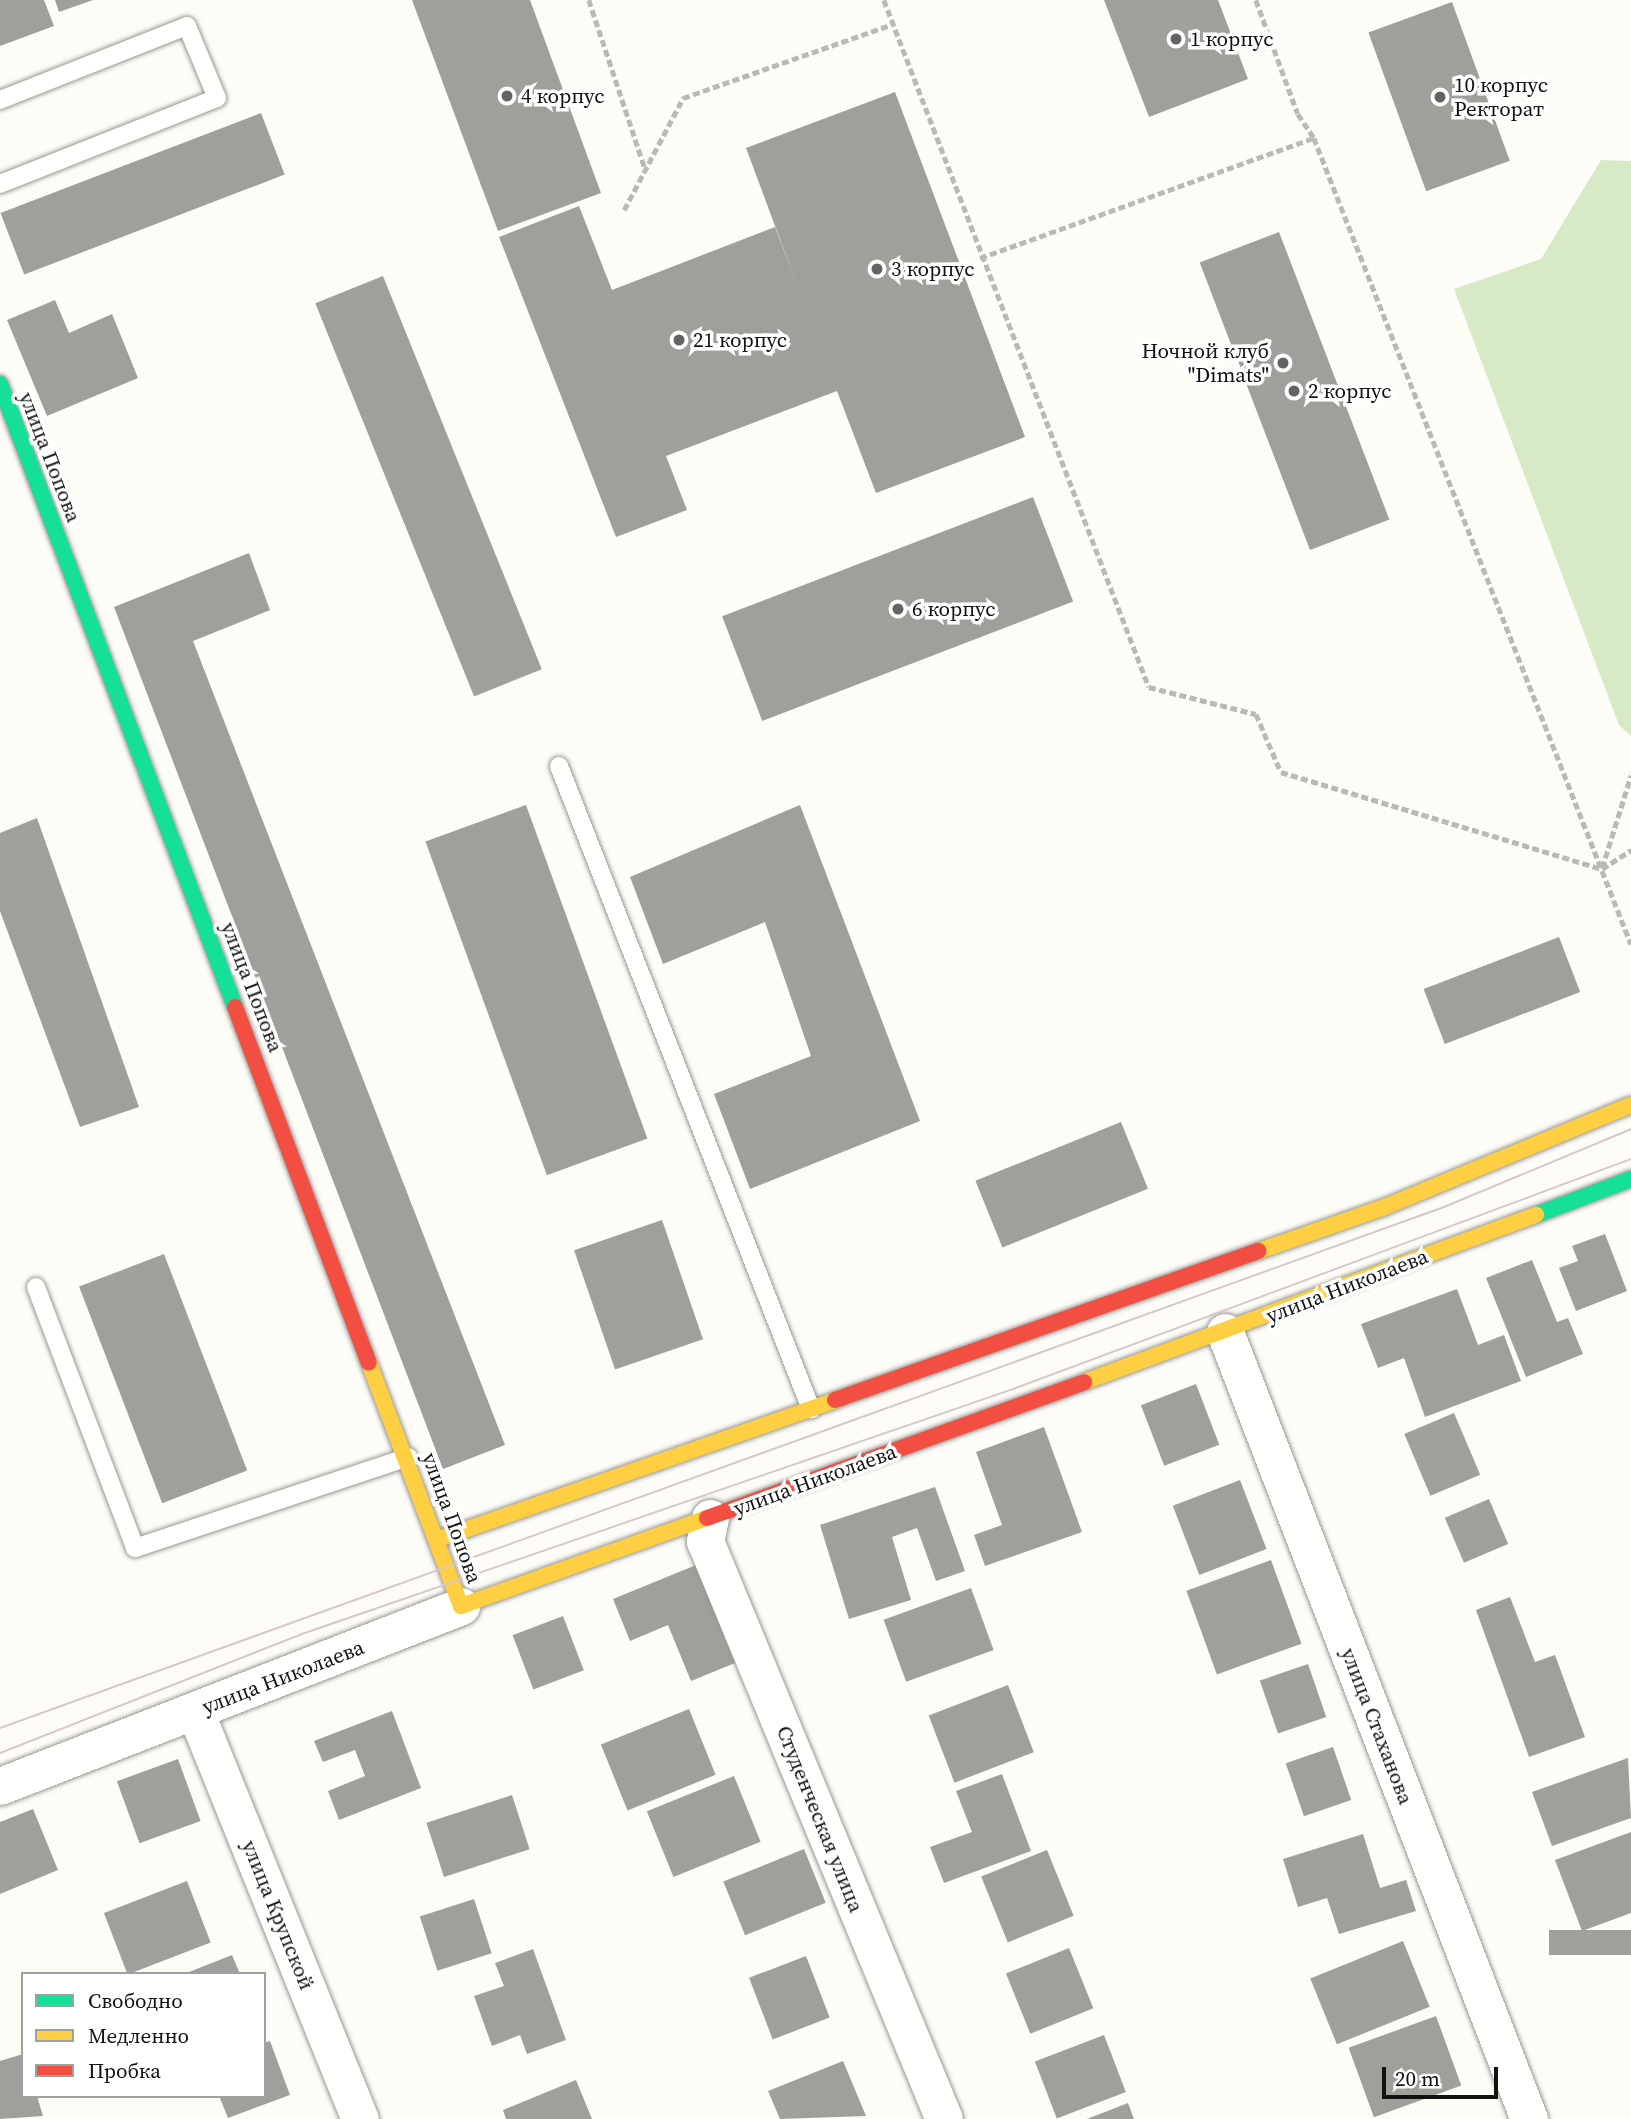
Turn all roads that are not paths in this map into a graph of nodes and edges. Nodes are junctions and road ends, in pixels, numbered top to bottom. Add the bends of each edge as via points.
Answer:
1 (0, 100) edge
2 (0, 184) edge
3 (0, 384) edge
4 (559, 766) dead end
5 (1631, 1105) edge
6 (1631, 1179) edge
7 (36, 1287) dead end
8 (1225, 1332) junction
9 (811, 1409) junction
10 (408, 1457) junction
11 (710, 1518) junction
12 (439, 1539) junction
13 (461, 1606) junction
14 (195, 1711) junction
15 (0, 1786) edge
16 (360, 2119) edge
17 (944, 2119) edge
18 (1529, 2119) edge

1 - 2 lane via 187,26 217,98
3 - 10 street, улица Попова
4 - 9 lane
5 - 9 street via 1382,1208
6 - 8 street, улица Николаева
7 - 10 lane via 135,1548
8 - 11 street, улица Николаева
8 - 18 street, улица Стаханова
9 - 12 street
10 - 12 street, улица Попова
11 - 13 street, улица Николаева
11 - 17 street, Студенческая улица via 705,1541
12 - 13 street, улица Попова
13 - 14 street, улица Николаева
14 - 15 street, улица Николаева
14 - 16 street, улица Крупской

